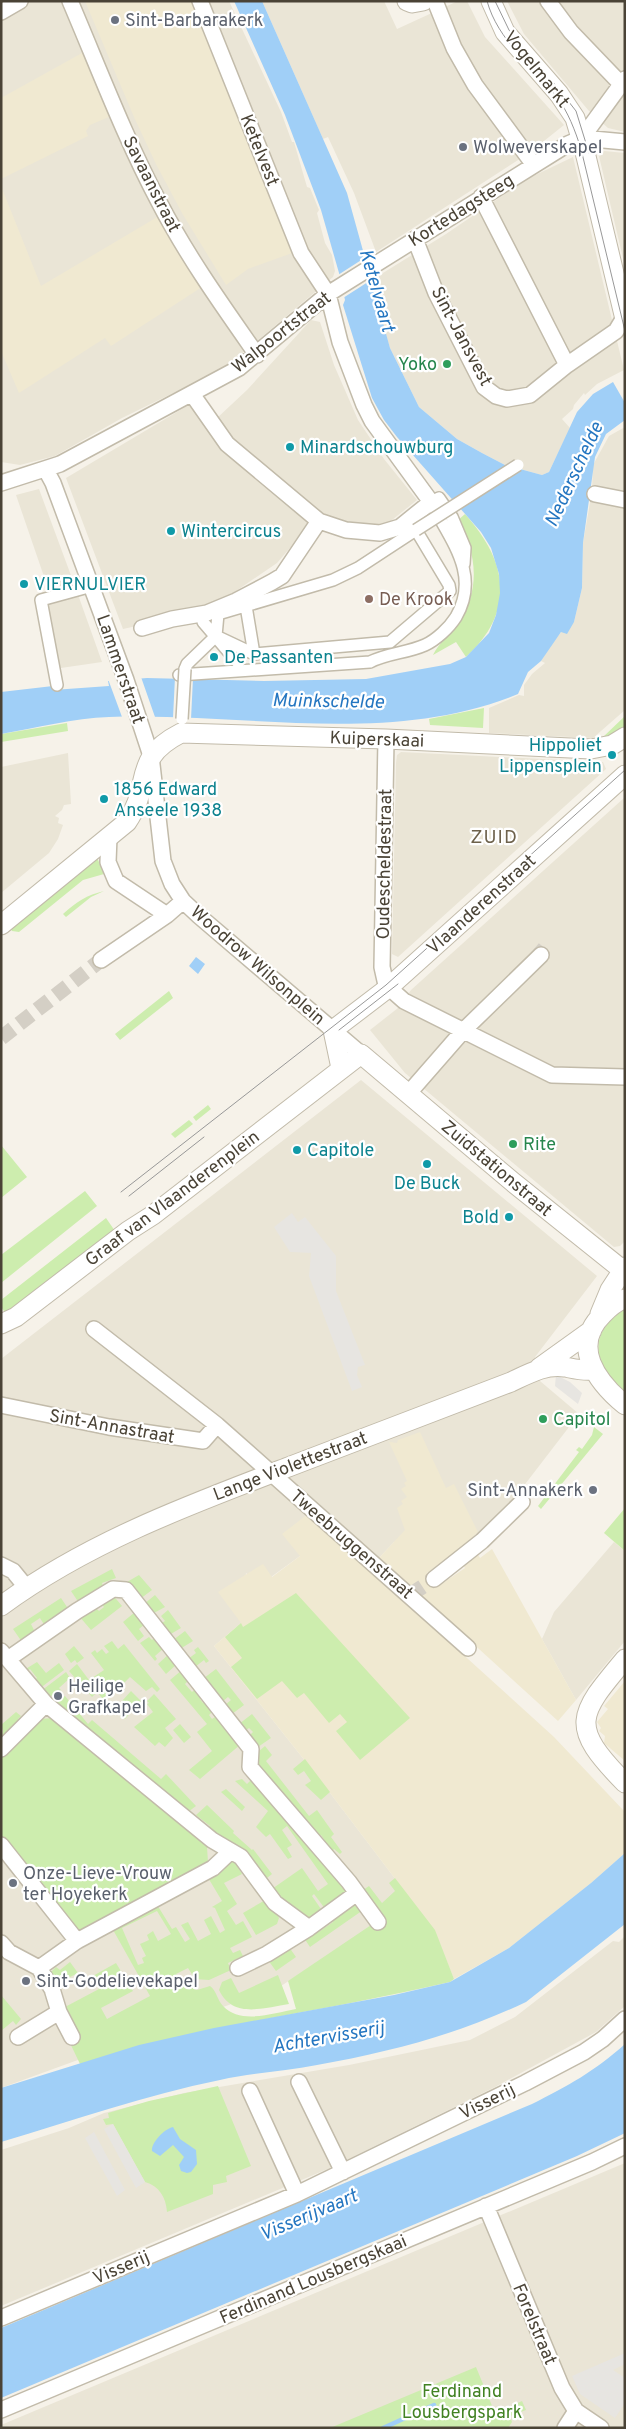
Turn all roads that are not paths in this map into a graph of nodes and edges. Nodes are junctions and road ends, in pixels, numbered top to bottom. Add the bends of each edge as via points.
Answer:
1 (20, 1) edge
2 (70, 1) edge
3 (200, 1) edge
4 (407, 1) edge
5 (424, 1) edge
6 (434, 1) edge
7 (491, 1) edge
8 (548, 1) edge
9 (1, 12) edge
10 (623, 82) edge
11 (582, 138) junction
12 (625, 142) edge
13 (534, 164) junction
14 (481, 197) junction
15 (415, 239) junction
16 (368, 270) joint
17 (334, 290) junction
18 (624, 317) edge
19 (257, 355) junction
20 (567, 365) junction
21 (192, 394) junction
22 (518, 465) dead end
23 (46, 470) junction
24 (1, 483) edge
25 (595, 494) dead end
26 (625, 500) edge
27 (431, 502) junction
28 (319, 521) junction
29 (416, 530) junction
30 (344, 573) junction
31 (331, 574) dead end
32 (92, 586) junction
33 (252, 610) junction
34 (203, 622) dead end
35 (142, 628) dead end
36 (216, 636) junction
37 (254, 654) junction
38 (238, 663) dead end
39 (182, 672) junction
40 (57, 685) dead end
41 (181, 726) junction
42 (386, 739) junction
43 (618, 741) edge
44 (151, 756) junction
45 (625, 774) edge
46 (109, 836) junction
47 (183, 901) junction
48 (167, 915) junction
49 (1, 925) edge
50 (540, 955) dead end
51 (101, 960) tunnel mouth
52 (388, 988) junction
53 (333, 1030) junction
54 (463, 1031) junction
55 (361, 1054) junction
56 (341, 1068) junction
57 (625, 1077) edge
58 (408, 1094) junction
59 (624, 1269) edge
60 (625, 1299) edge
61 (1, 1324) edge
62 (595, 1324) junction
63 (94, 1329) dead end
64 (536, 1370) junction
65 (593, 1370) junction
66 (1, 1405) edge
67 (625, 1405) edge
68 (217, 1425) junction
69 (271, 1474) junction
70 (522, 1502) dead end
71 (1, 1565) edge
72 (434, 1579) tunnel mouth
73 (26, 1587) junction
74 (1, 1606) edge
75 (468, 1648) dead end
76 (5, 1655) edge
77 (625, 1659) edge
78 (46, 1704) junction
79 (1, 1749) edge
80 (625, 1782) edge
81 (1, 1845) edge
82 (230, 1851) junction
83 (357, 1893) junction
84 (378, 1922) dead end
85 (309, 1928) junction
86 (77, 1941) junction
87 (1, 1943) edge
88 (40, 1968) junction
89 (238, 1968) dead end
90 (59, 2012) junction
91 (625, 2019) edge
92 (18, 2037) dead end
93 (72, 2037) dead end
94 (299, 2082) dead end
95 (250, 2091) dead end
96 (625, 2146) edge
97 (344, 2172) junction
98 (297, 2194) junction
99 (486, 2206) junction
100 (1, 2318) edge
101 (1, 2410) edge
102 (576, 2411) junction
103 (565, 2428) edge
104 (601, 2428) edge

1 - 9 street
2 - 19 street, Savaanstraat via 130,144 159,203 214,294
3 - 17 street, Ketelvest via 301,253
4 - 5 street
6 - 13 street via 474,85
7 - 11 street, Vogelmarkt via 505,32 567,105
8 - 10 street via 571,32
10 - 11 street
11 - 12 street
11 - 13 street, Kortedagsteeg
11 - 18 street, Vogelmarkt
13 - 14 street, Kortedagsteeg
14 - 15 street, Kortedagsteeg
14 - 20 street
15 - 16 street, Kortedagsteeg
15 - 20 street, Sint-Jansvest via 436,293 484,387 496,396 520,399 541,388
16 - 17 street, Walpoortstraat
17 - 19 street, Walpoortstraat
17 - 27 street, Ketelvest via 340,342 368,413
18 - 20 street, Sint-Jansvest via 616,331
19 - 21 street, Walpoortstraat
21 - 23 street, Walpoortstraat
21 - 28 street via 227,444
22 - 29 street, bridge
23 - 24 street, Walpoortstraat
23 - 32 street, Lammerstraat
25 - 26 street
27 - 28 street via 400,527 380,533 346,530
27 - 39 street via 464,564 466,595 453,622 428,644 411,651 383,655 370,662
28 - 35 street via 282,576 236,601 207,612
29 - 30 street via 358,568
29 - 37 street via 450,590 390,642
30 - 31 street
30 - 33 street
32 - 40 street via 40,600
32 - 44 street, Lammerstraat
33 - 36 street via 218,614
33 - 37 street
34 - 36 street
36 - 37 street
36 - 38 street
36 - 39 street
39 - 41 street, bridge
41 - 42 street, Kuiperskaai
41 - 44 street
42 - 43 street, Kuiperskaai via 590,749
42 - 52 street, Oudescheldestraat via 382,967
44 - 46 street via 134,811 127,822
44 - 47 street, Woodrow Wilsonplein via 163,861
45 - 52 street, Vlaanderenstraat
46 - 48 street, Woodrow Wilsonplein via 108,862 116,881
46 - 49 street
47 - 48 street, Woodrow Wilsonplein
47 - 53 street, Woodrow Wilsonplein
48 - 51 street, Woodrow Wilsonplein
50 - 54 street
52 - 53 street, Vlaanderenstraat
52 - 54 street via 404,1001
53 - 55 street, Zuidstationstraat
53 - 56 street
54 - 57 street via 552,1075
54 - 58 street
55 - 56 street, Graaf van Vlaanderenplein
55 - 58 street, Zuidstationstraat
56 - 61 street, Graaf van Vlaanderenplein via 153,1215 128,1230 16,1317
58 - 59 street, Zuidstationstraat
59 - 62 street, Zuidstationstraat via 610,1290
60 - 62 street via 608,1308
62 - 64 street
62 - 65 street, Zuidstationstraat via 588,1343
63 - 68 street, Tweebruggenstraat
64 - 65 street, Lange Violettestraat via 554,1366 578,1371
64 - 69 street, Lange Violettestraat
65 - 67 street via 602,1384
66 - 68 street, Sint-Annastraat via 109,1427 203,1441
68 - 69 street, Tweebruggenstraat
69 - 73 street, Lange Violettestraat via 113,1538
69 - 75 street, Tweebruggenstraat
70 - 72 street via 482,1541
71 - 73 street via 13,1571
73 - 74 street, Lange Violettestraat
76 - 78 street
76 - 83 street via 113,1589 126,1590 251,1749 250,1767
77 - 80 street via 586,1710 586,1724 594,1750
78 - 79 street
78 - 82 street via 212,1840
81 - 86 street
82 - 85 street via 241,1856 275,1903
82 - 86 street via 213,1868
83 - 84 street
83 - 85 street
85 - 89 street via 268,1954
86 - 88 street
87 - 88 street via 9,1952
88 - 90 street via 52,1989
90 - 92 street
90 - 93 street
91 - 97 street, Visserij via 584,2052
94 - 97 street
95 - 98 street
96 - 99 street, Ferdinand Lousbergskaai
97 - 98 street, Visserij
98 - 100 street, Visserij
99 - 101 street, Ferdinand Lousbergskaai
99 - 102 street, Forelstraat via 562,2388
102 - 103 street
102 - 104 street, Forelstraat

